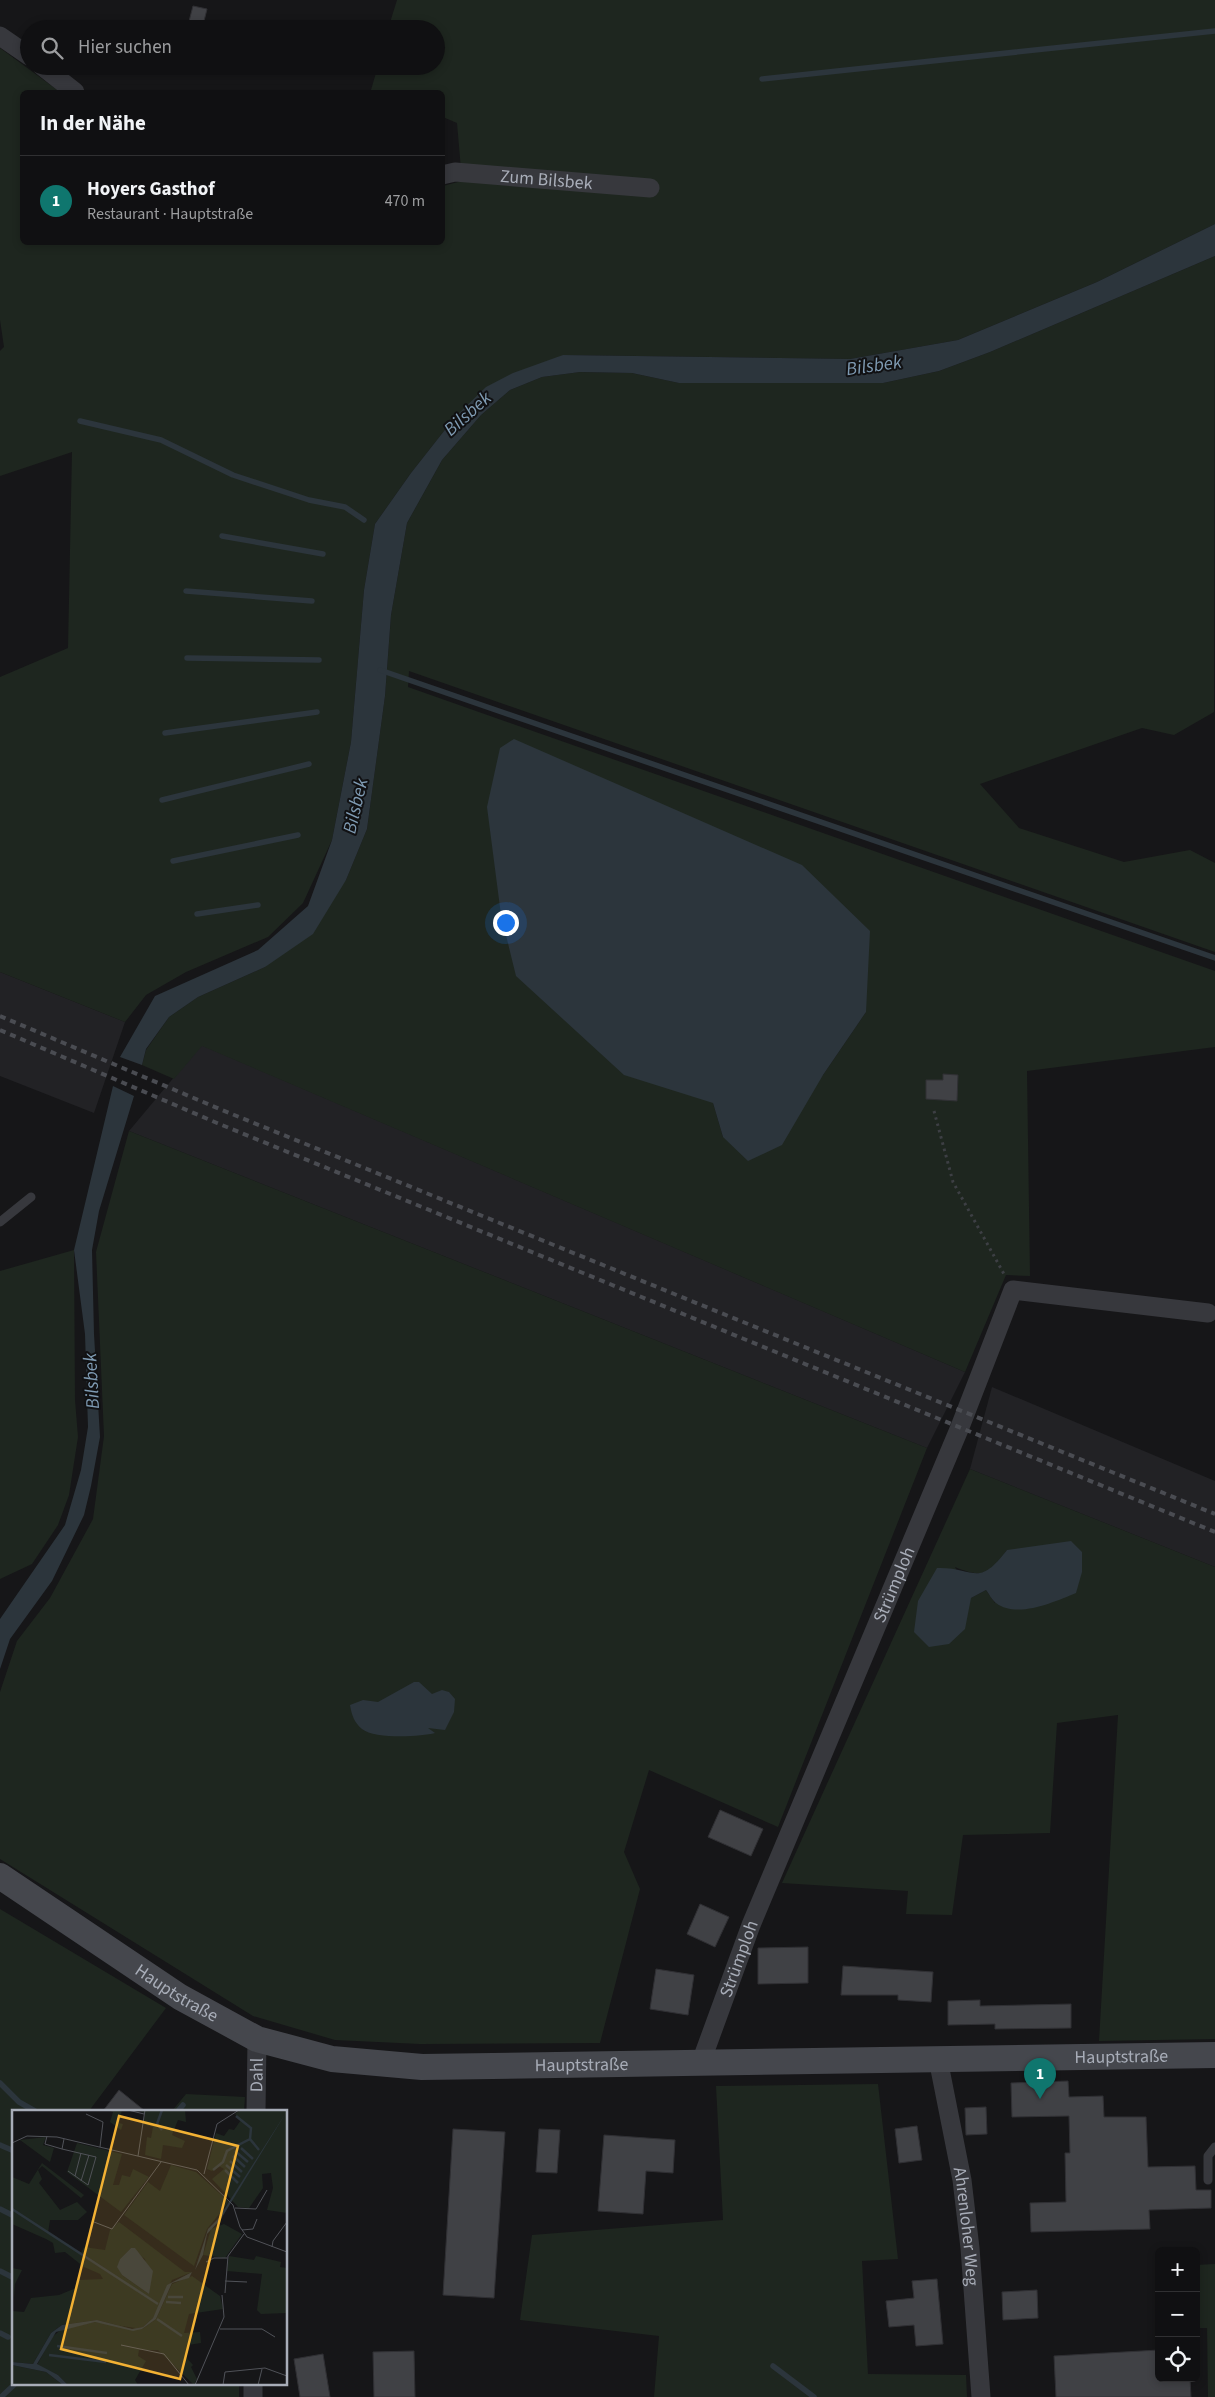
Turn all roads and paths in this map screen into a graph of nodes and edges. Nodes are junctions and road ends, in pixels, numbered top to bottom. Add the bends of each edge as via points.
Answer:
1 (0, 36) edge
2 (20, 50) edge
3 (53, 75) edge
4 (72, 90) edge
5 (445, 175) edge
6 (650, 188) dead end
7 (934, 1111) dead end
8 (31, 1197) dead end
9 (0, 1222) edge
10 (1013, 1290) junction
11 (1208, 1313) dead end
12 (0, 1876) edge
13 (257, 2039) junction
14 (1215, 2055) edge
15 (938, 2059) junction
16 (701, 2062) junction
17 (256, 2110) edge
18 (1215, 2146) edge
19 (1208, 2180) dead end
20 (253, 2384) edge
21 (252, 2397) edge
22 (981, 2397) edge

1 - 2 street
3 - 4 street
5 - 6 street, Zum Bilsbek via 455,172
7 - 10 path via 953,1182
8 - 9 lane
10 - 11 street
10 - 16 street, Strümploh via 960,1427 751,1925
12 - 13 main road, Hauptstraße via 180,1997
13 - 16 main road, Hauptstraße via 332,2059 422,2068
13 - 17 street, Dahl
14 - 15 main road, Hauptstraße
15 - 16 main road, Hauptstraße
15 - 22 street, Ahrenloher Weg via 962,2180
18 - 19 lane via 1208,2156
20 - 21 street

